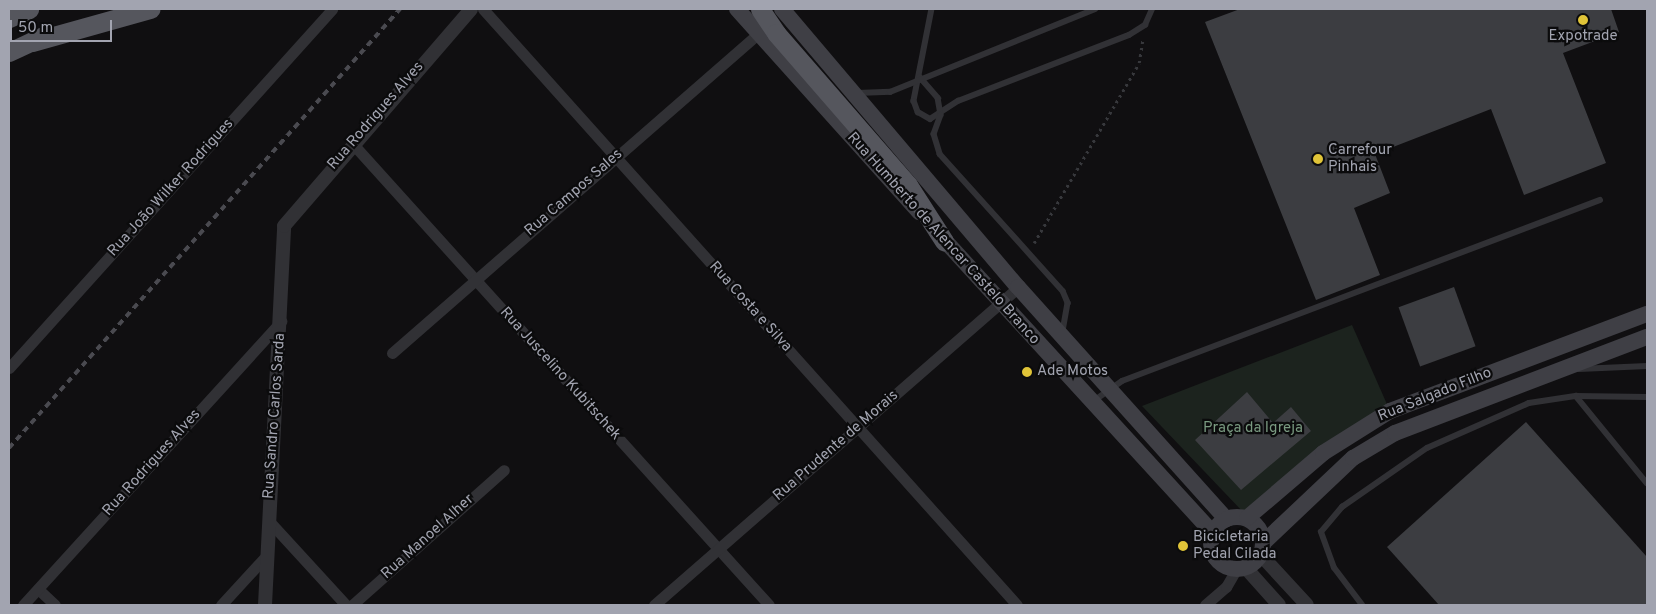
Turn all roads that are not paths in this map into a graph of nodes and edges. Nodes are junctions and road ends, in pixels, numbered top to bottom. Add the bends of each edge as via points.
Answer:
1 (29, 9) edge
2 (102, 9) edge
3 (122, 9) edge
4 (150, 9) edge
5 (332, 9) edge
6 (471, 9) edge
7 (483, 9) edge
8 (737, 9) edge
9 (760, 9) edge
10 (782, 9) edge
11 (932, 9) edge
12 (1095, 9) edge
13 (1152, 9) edge
14 (9, 18) edge
15 (758, 35) junction
16 (32, 42) junction
17 (9, 52) edge
18 (920, 77) junction
19 (850, 92) junction
20 (941, 115) junction
21 (352, 143) junction
22 (616, 156) junction
23 (1600, 200) dead end
24 (284, 226) joint
25 (944, 240) junction
26 (474, 279) junction
27 (1018, 287) junction
28 (1000, 303) junction
29 (1647, 314) edge
30 (281, 321) junction
31 (1062, 336) junction
32 (1647, 337) edge
33 (392, 352) dead end
34 (1647, 366) edge
35 (9, 368) edge
36 (1556, 370) junction
37 (1482, 376) junction
38 (1108, 388) junction
39 (1488, 396) junction
40 (1576, 396) junction
41 (1647, 397) edge
42 (1092, 403) junction
43 (1365, 426) junction
44 (857, 427) junction
45 (1376, 444) junction
46 (504, 470) dead end
47 (1647, 483) edge
48 (1247, 518) junction
49 (1226, 519) junction
50 (268, 520) junction
51 (1213, 533) junction
52 (718, 548) junction
53 (1261, 548) junction
54 (267, 555) junction
55 (1241, 568) junction
56 (38, 589) junction
57 (23, 605) edge
58 (55, 605) edge
59 (221, 605) edge
60 (265, 605) edge
61 (346, 605) edge
62 (352, 605) edge
63 (654, 605) edge
64 (769, 605) edge
65 (1016, 605) edge
66 (1205, 605) edge
67 (1279, 605) edge
68 (1307, 605) edge
69 (1362, 605) edge

1 - 14 highway
2 - 16 highway
3 - 16 highway
4 - 16 highway
5 - 35 street, Rua João Wilker Rodrigues
6 - 21 street, Rua Rodrigues Alves
7 - 22 street, Rua Costa e Silva
8 - 15 main road, Rua Humberto de Alencar Castelo Branco
9 - 25 highway via 928,212
10 - 19 main road, Rua Humberto de Alencar Castelo Branco
11 - 18 lane
12 - 18 lane
13 - 20 lane via 1145,25 958,101
15 - 22 street, Rua Campos Sales
15 - 25 main road, Rua Humberto de Alencar Castelo Branco
16 - 17 highway
18 - 19 lane via 882,94
18 - 20 lane via 937,94
18 - 20 lane via 914,97 916,109 928,119
19 - 27 main road, Rua Humberto de Alencar Castelo Branco
20 - 31 lane via 934,134 940,154 1066,297
21 - 24 street, Rua Rodrigues Alves
21 - 26 street, Rua Juscelino Kubitschek
22 - 26 street, Rua Campos Sales
22 - 44 street, Rua Costa e Silva
23 - 38 lane
24 - 30 street, Rua Sandro Carlos Sarda
25 - 28 main road, Rua Humberto de Alencar Castelo Branco
26 - 33 street, Rua Campos Sales
26 - 52 street, Rua Juscelino Kubitschek
27 - 28 street, Rua Prudente de Morais
27 - 31 main road, Rua Humberto de Alencar Castelo Branco
28 - 42 main road, Rua Humberto de Alencar Castelo Branco
28 - 44 street, Rua Prudente de Morais
29 - 37 main road, Rua Salgado Filho
30 - 50 street, Rua Sandro Carlos Sarda
30 - 56 street, Rua Rodrigues Alves
31 - 38 main road, Rua Humberto de Alencar Castelo Branco
32 - 36 main road, Rua Salgado Filho
34 - 36 lane
36 - 39 main road, Rua Salgado Filho
37 - 39 main road
37 - 43 main road, Rua Salgado Filho
38 - 42 lane
38 - 49 main road, Rua Humberto de Alencar Castelo Branco
39 - 45 main road, Rua Salgado Filho
40 - 41 lane
40 - 47 lane
40 - 69 lane via 1529,403 1427,448 1342,507 1321,532 1334,568
42 - 51 main road, Rua Humberto de Alencar Castelo Branco
43 - 45 main road
43 - 48 main road, Rua Salgado Filho via 1323,453
44 - 52 street, Rua Prudente de Morais
44 - 65 street, Rua Costa e Silva
45 - 53 main road, Rua Salgado Filho via 1311,494
46 - 62 street, Rua Manoel Alher
48 - 49 main road
48 - 53 main road via 1257,526
49 - 51 main road
50 - 54 street, Rua Sandro Carlos Sarda
50 - 61 street
51 - 55 main road via 1216,557
52 - 63 street, Rua Prudente de Morais
52 - 64 street, Rua Juscelino Kubitschek
53 - 55 main road
53 - 68 street
54 - 59 street
54 - 60 street, Rua Sandro Carlos Sarda
55 - 66 street
55 - 67 street
56 - 57 street, Rua Rodrigues Alves
56 - 58 street

